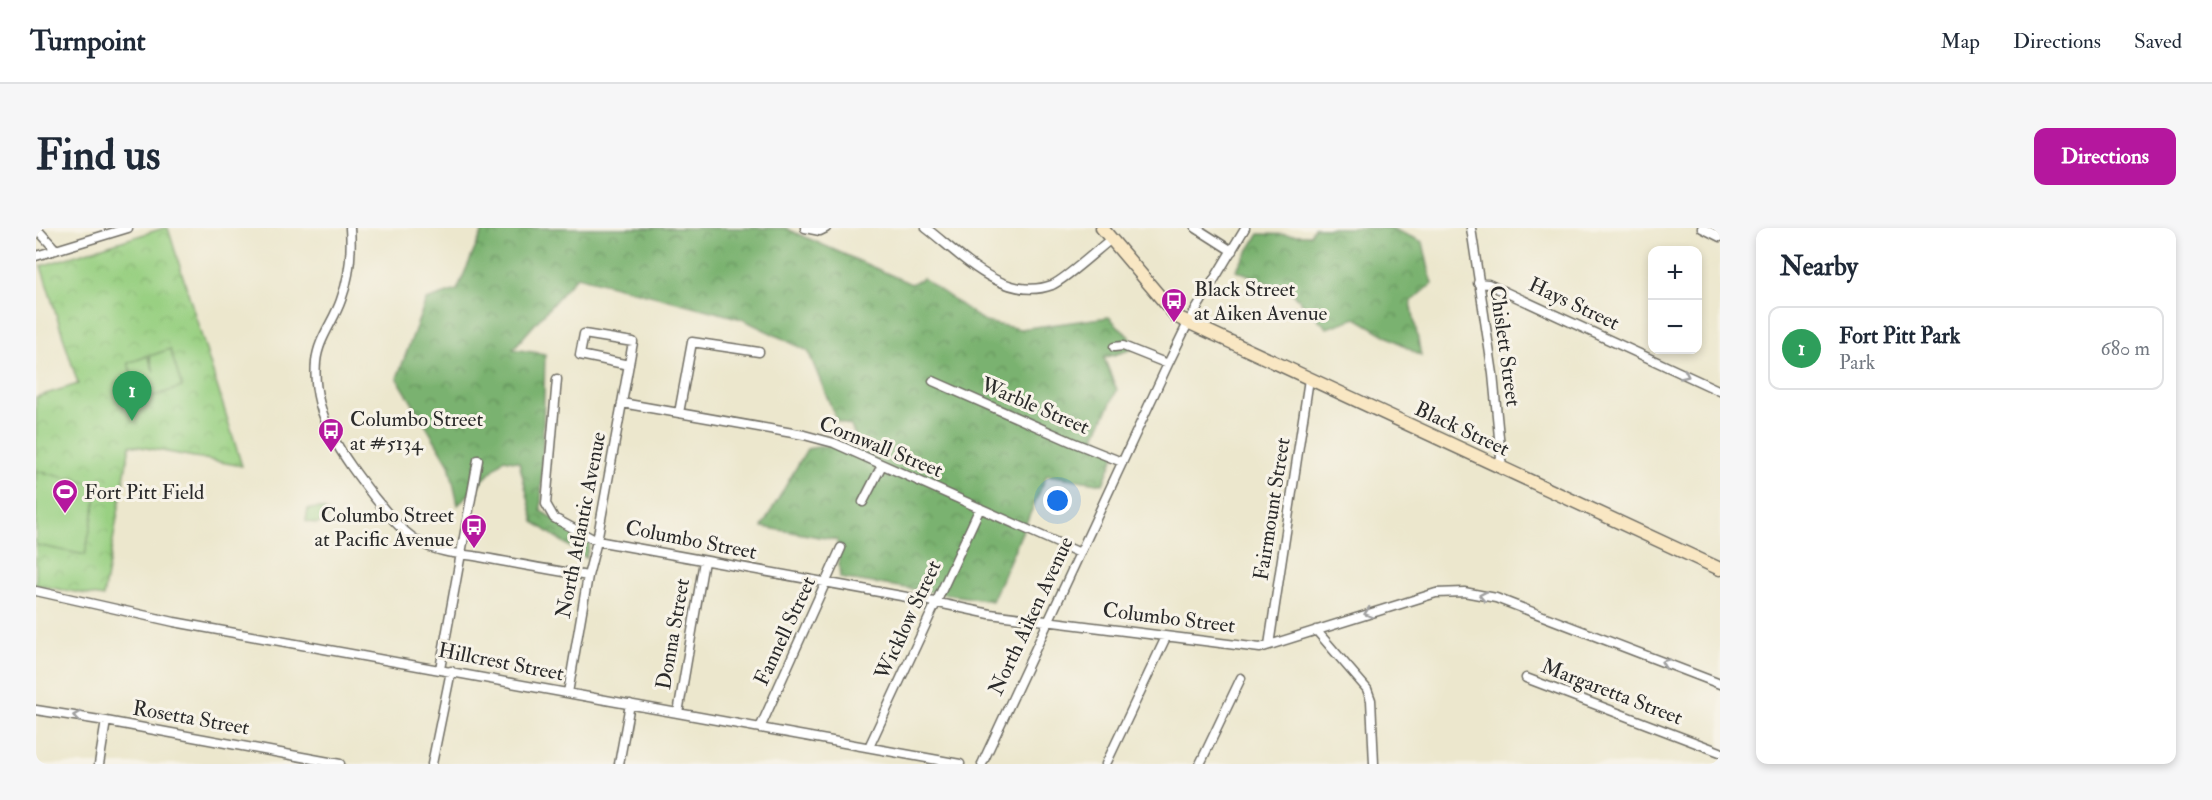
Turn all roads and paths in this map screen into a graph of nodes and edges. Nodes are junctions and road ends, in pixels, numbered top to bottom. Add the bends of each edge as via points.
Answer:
1 (36, 228) edge
2 (128, 228) edge
3 (350, 228) edge
4 (806, 228) edge
5 (826, 228) edge
6 (926, 228) edge
7 (1102, 228) edge
8 (1196, 228) edge
9 (1245, 228) edge
10 (1472, 228) edge
11 (1702, 228) edge
12 (1720, 237) edge
13 (1111, 239) junction
14 (56, 250) junction
15 (1232, 251) junction
16 (36, 256) edge
17 (1478, 283) junction
18 (1188, 323) junction
19 (1114, 346) dead end
20 (759, 352) dead end
21 (1168, 364) junction
22 (628, 365) junction
23 (557, 379) dead end
24 (1309, 379) junction
25 (933, 381) dead end
26 (1720, 391) edge
27 (622, 403) junction
28 (679, 412) junction
29 (478, 460) dead end
30 (1122, 462) junction
31 (882, 465) junction
32 (1503, 469) junction
33 (862, 502) dead end
34 (980, 508) junction
35 (597, 541) junction
36 (841, 548) dead end
37 (1080, 553) junction
38 (462, 554) junction
39 (704, 561) junction
40 (1720, 569) edge
41 (588, 576) junction
42 (827, 582) junction
43 (36, 591) edge
44 (936, 602) junction
45 (1048, 622) junction
46 (1316, 630) junction
47 (1166, 637) junction
48 (1269, 645) junction
49 (440, 669) junction
50 (451, 671) junction
51 (1241, 678) dead end
52 (1526, 678) dead end
53 (1720, 684) edge
54 (568, 693) junction
55 (630, 704) junction
56 (36, 710) edge
57 (678, 713) junction
58 (106, 721) junction
59 (760, 728) junction
60 (869, 747) junction
61 (1720, 752) edge
62 (99, 764) edge
63 (340, 764) edge
64 (432, 764) edge
65 (619, 764) edge
66 (960, 764) edge
67 (982, 764) edge
68 (1106, 764) edge
69 (1200, 764) edge
70 (1374, 764) edge

1 - 14 street
2 - 14 street
3 - 38 street via 352,258 341,300 323,335 316,361 316,383 325,418 346,461 399,527 423,544
4 - 5 street
6 - 13 street via 1006,285 1029,288 1052,285
7 - 13 street, Black Street
8 - 15 street
9 - 15 street, North Aiken Avenue
10 - 17 street, Chislett Street
11 - 12 street
13 - 18 street, Black Street via 1177,317
14 - 16 street
15 - 18 street, North Aiken Avenue
17 -> 26 street, Hays Street via 1488,284
17 - 32 street, Chislett Street
18 - 21 street, North Aiken Avenue
18 - 24 street, Black Street
19 - 21 street via 1123,345
20 - 28 street via 692,342
21 - 30 street, North Aiken Avenue
22 - 22 street, North Atlantic Avenue via 633,342 584,334 580,355
22 - 27 street, North Atlantic Avenue
23 - 35 street, Columbo Street via 546,504 554,518
24 - 32 street, Black Street
24 - 48 street, Fairmount Street
25 - 30 street, Warble Street
27 - 28 street, Cornwall Street
27 - 35 street, North Atlantic Avenue
28 - 31 street, Cornwall Street via 834,443
29 - 38 street
30 - 37 street, North Aiken Avenue
31 - 33 street
31 - 34 street, Cornwall Street
32 - 40 street, Black Street
34 - 37 street, Cornwall Street
34 - 44 street, Wicklow Street
35 - 39 street, Columbo Street
35 - 41 street, North Atlantic Avenue
36 - 42 street, Fannell Street
37 - 45 street, North Aiken Avenue
38 - 41 street
38 - 49 street
39 - 42 street, Columbo Street
39 - 57 street, Donna Street
41 - 54 street, North Atlantic Avenue
42 - 44 street, Columbo Street
42 - 59 street, Fannell Street
43 - 49 street, Hillcrest Street via 163,620
44 - 45 street, Columbo Street
44 - 60 street, Wicklow Street
45 - 47 street, Columbo Street
45 - 67 street, North Aiken Avenue
46 - 48 street, Columbo Street
53 -> 46 street, Columbo Street via 1496,598 1464,592 1436,593
46 - 70 street via 1367,689
47 - 48 street, Columbo Street via 1260,648
47 - 68 street
49 - 50 street, Hillcrest Street
50 - 54 street, Hillcrest Street
50 - 64 street
51 - 69 street
52 - 61 street, Margaretta Street
54 - 55 street, Hillcrest Street
55 - 57 street, Hillcrest Street
55 - 65 street
58 -> 56 street, Rosetta Street
57 - 59 street, Hillcrest Street
58 - 62 street
58 - 63 street, Rosetta Street
59 - 60 street, Hillcrest Street
60 - 66 street, Hillcrest Street

